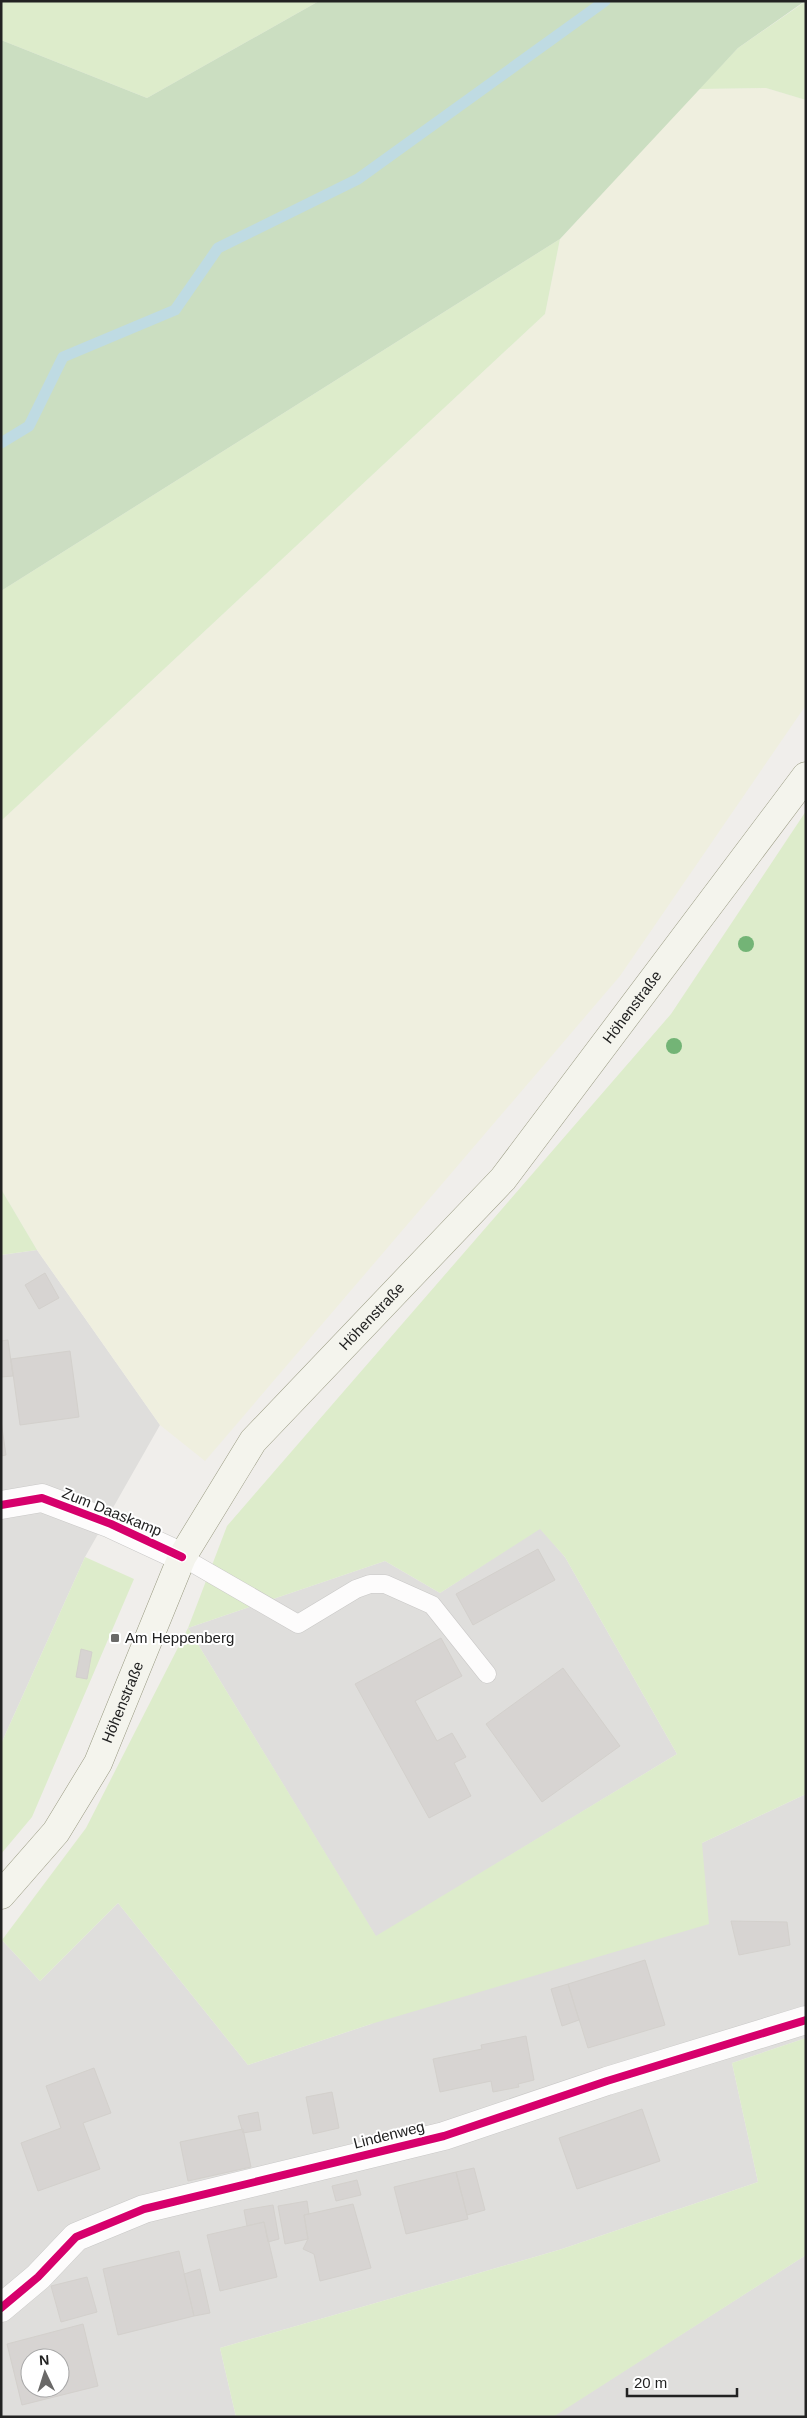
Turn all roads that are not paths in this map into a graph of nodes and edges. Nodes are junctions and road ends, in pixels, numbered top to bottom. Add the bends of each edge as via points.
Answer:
1 (806, 776) edge
2 (1, 1505) edge
3 (182, 1557) junction
4 (488, 1674) dead end
5 (1, 1895) edge
6 (806, 2020) edge
7 (1, 2308) edge

1 - 3 main road, Höhenstraße via 503,1179 253,1441
2 - 3 street, Zum Daaskamp via 42,1498 111,1524
3 - 4 lane via 298,1624 356,1589 370,1584 394,1587 432,1604
3 - 5 main road, Höhenstraße via 98,1762 56,1832
6 - 7 street, Lindenweg via 606,2081 444,2136 144,2208 76,2237

